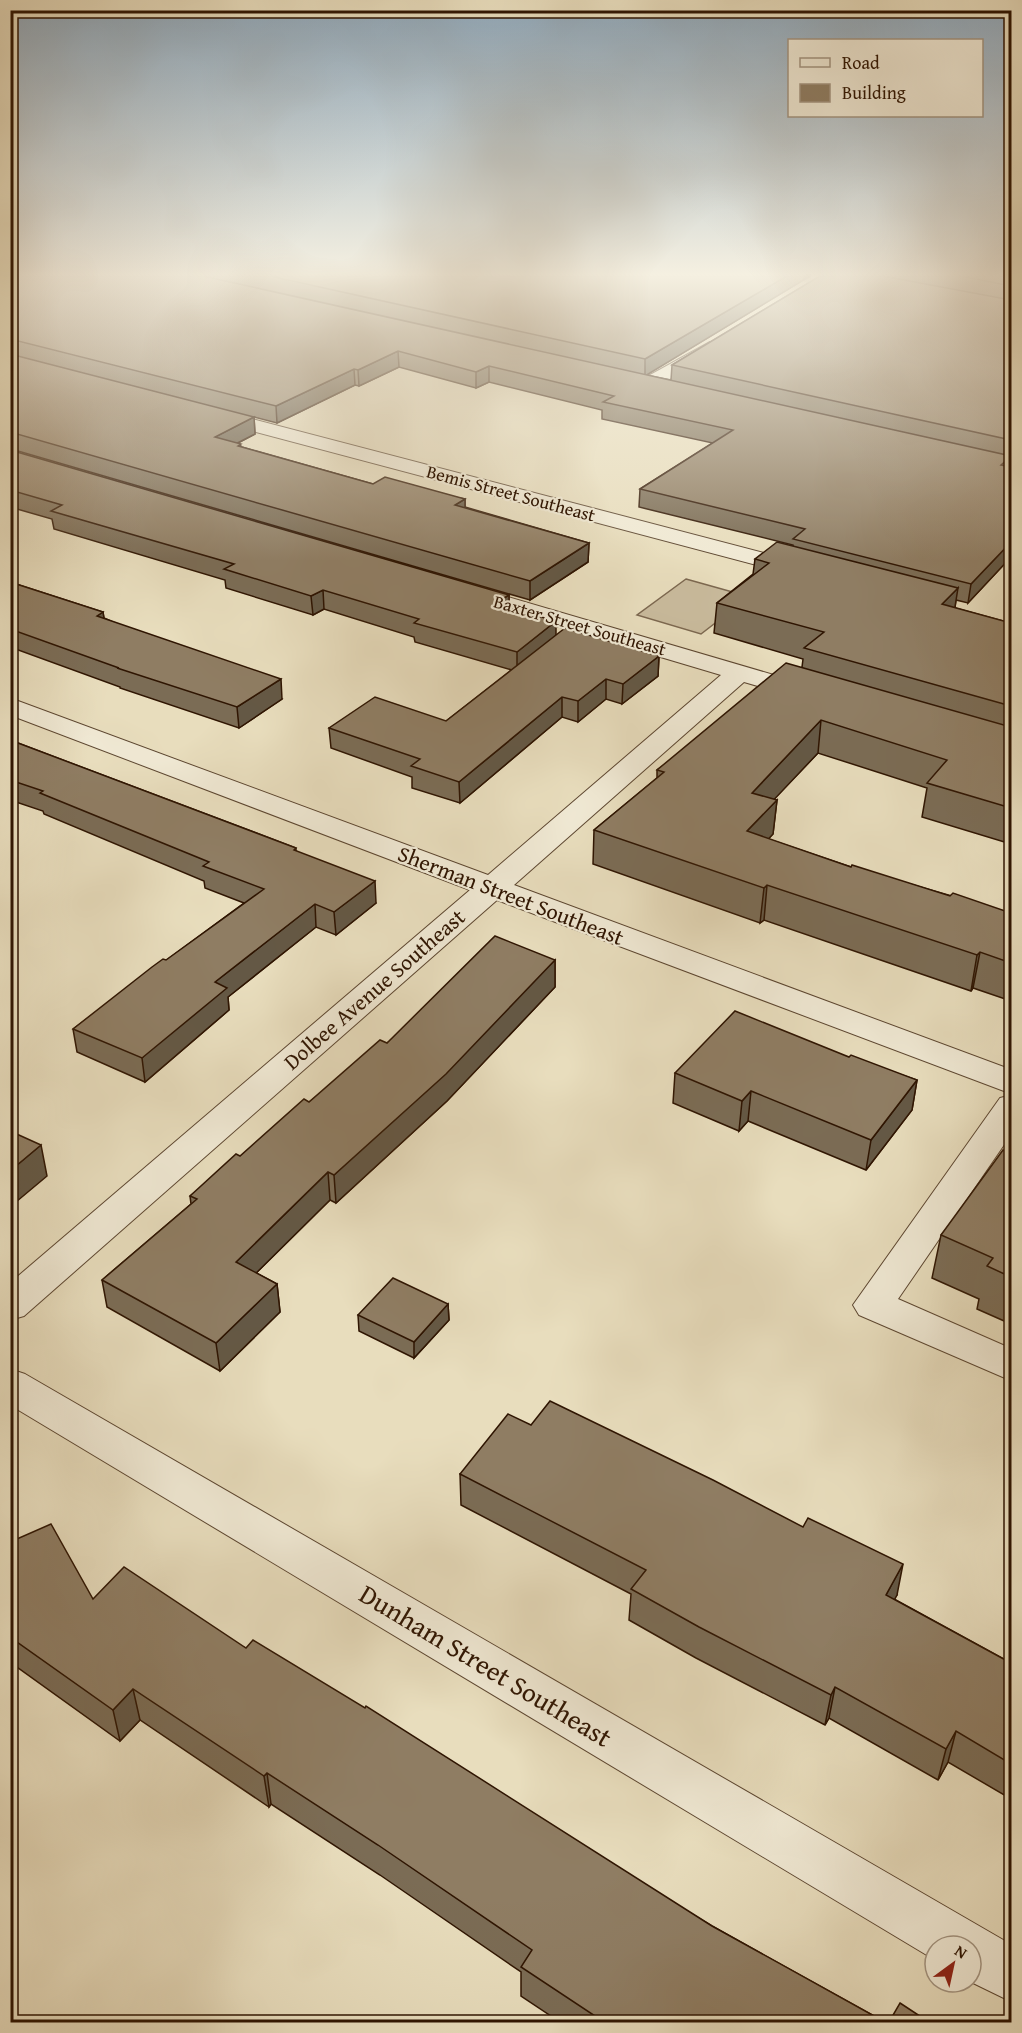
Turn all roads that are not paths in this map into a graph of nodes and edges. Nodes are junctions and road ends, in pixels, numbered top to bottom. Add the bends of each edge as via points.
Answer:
1 (670, 371) edge
2 (625, 379) edge
3 (648, 384) junction
4 (673, 390) edge
5 (188, 408) edge
6 (817, 574) edge
7 (441, 584) edge
8 (739, 673) junction
9 (835, 700) edge
10 (10, 706) edge
11 (491, 888) junction
12 (1011, 1083) edge
13 (1011, 1106) edge
14 (10, 1306) edge
15 (1011, 1365) edge
16 (10, 1385) edge
17 (942, 1934) edge
18 (983, 1959) edge
19 (1011, 1976) edge

1 - 3 street
2 - 3 street
3 - 4 street
5 - 6 street, Bemis Street Southeast
7 - 8 street, Baxter Street Southeast
8 - 9 street, Baxter Street Southeast
8 - 11 street, Dolbee Avenue Southeast
10 - 11 street, Sherman Street Southeast
11 - 12 street, Sherman Street Southeast
11 - 14 street, Dolbee Avenue Southeast
13 - 15 street via 873,1305
16 - 17 street, Dunham Street Southeast
18 - 19 street

